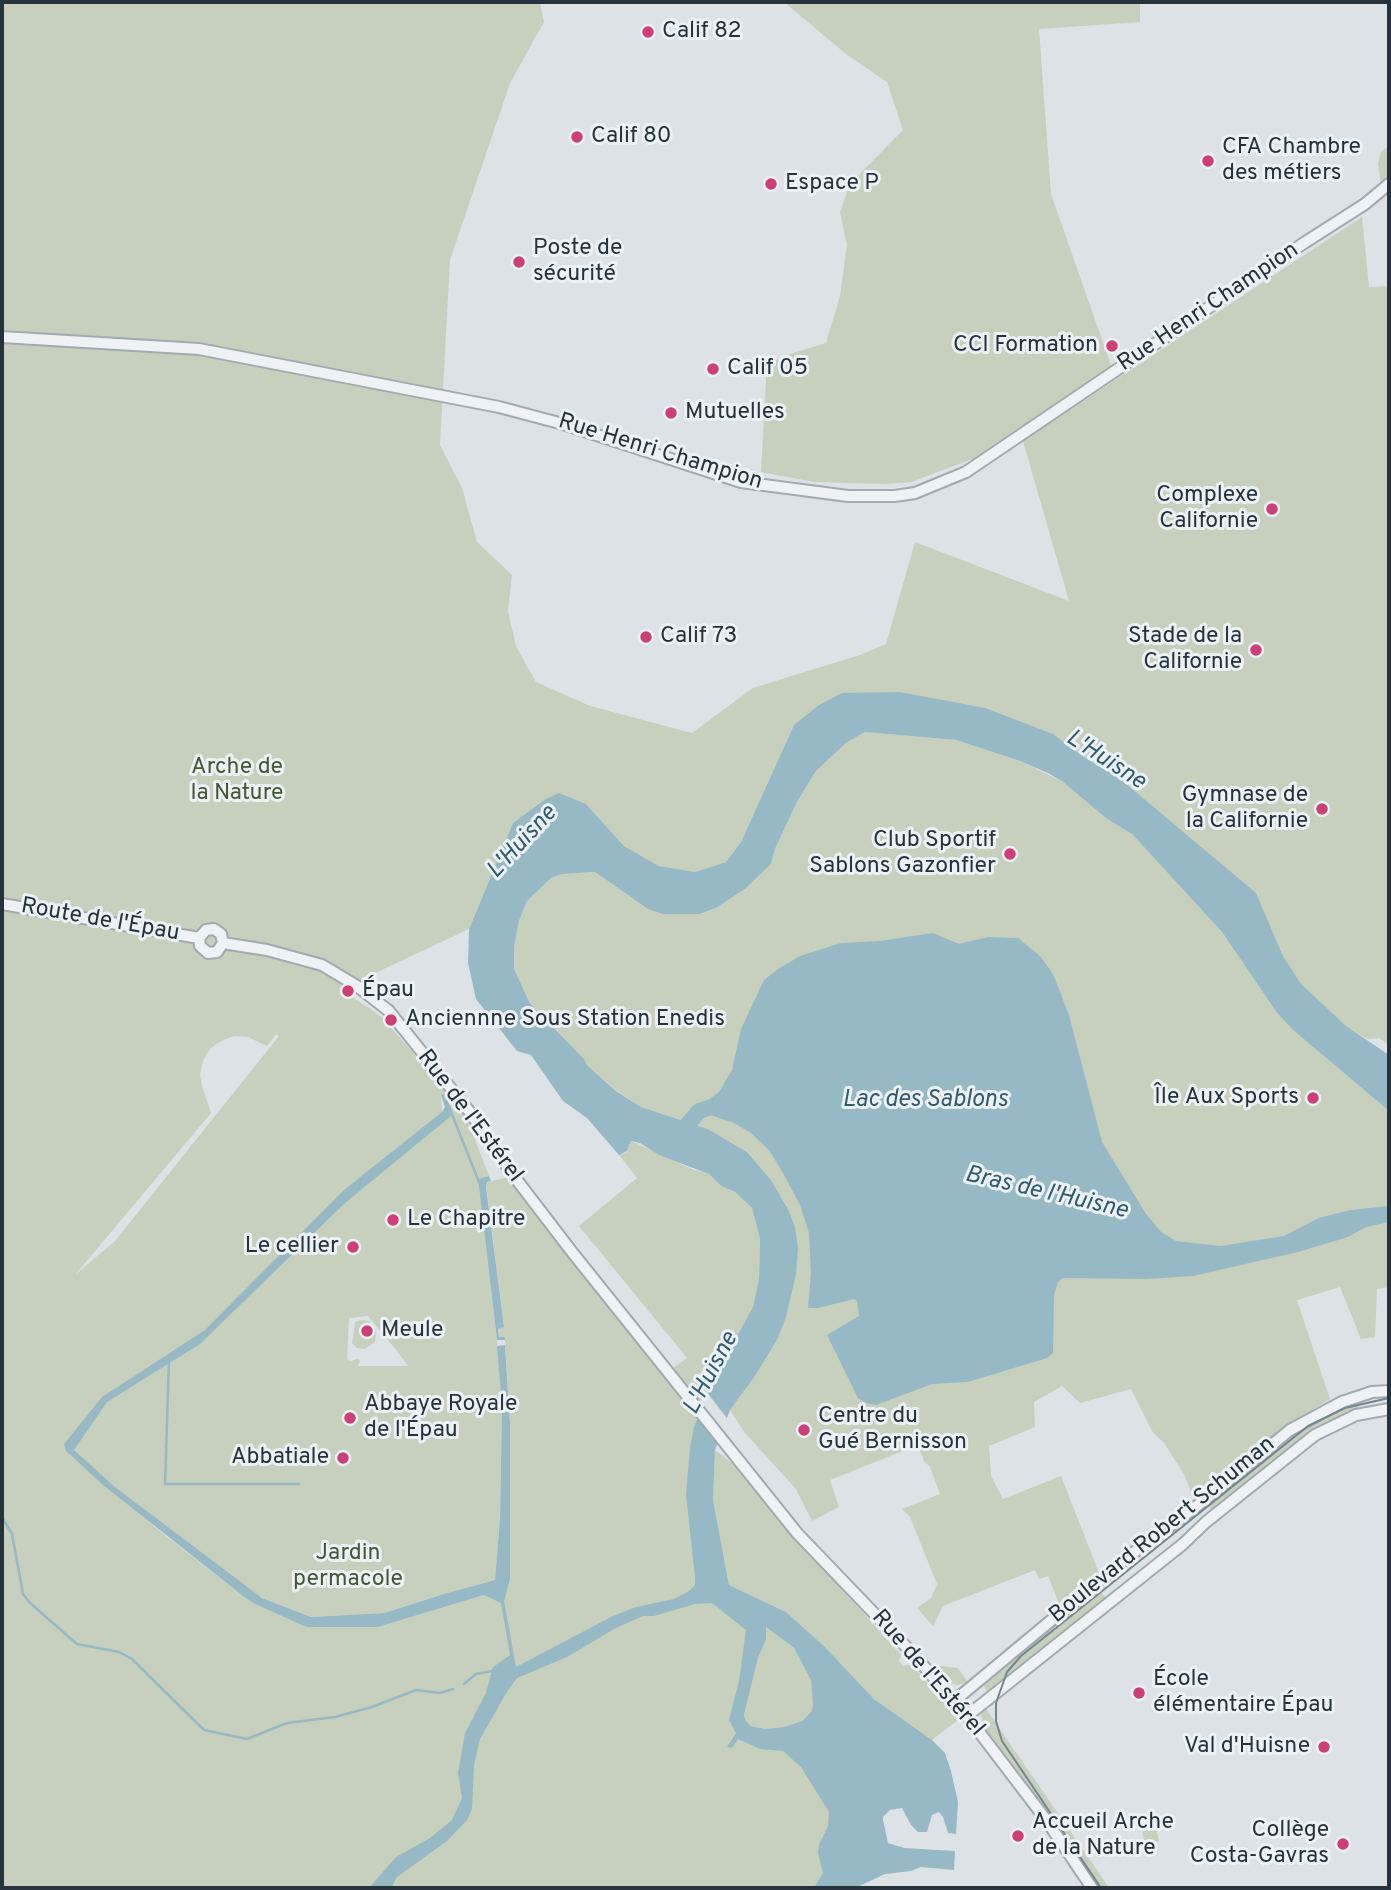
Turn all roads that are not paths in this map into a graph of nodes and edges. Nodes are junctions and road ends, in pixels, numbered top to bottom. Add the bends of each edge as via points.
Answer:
1 (1389, 184) edge
2 (1389, 195) edge
3 (1365, 204) junction
4 (2, 337) edge
5 (2, 904) edge
6 (199, 938) junction
7 (223, 943) junction
8 (1389, 1391) edge
9 (1389, 1409) edge
10 (953, 1702) junction
11 (967, 1716) junction
12 (1093, 1888) edge

1 - 3 street, Rue Henri Champion
2 - 3 street, Rue Henri Champion
3 - 4 street, Rue Henri Champion via 966,472 895,496 848,496 741,482 499,407 199,349
5 - 6 street, Route de l'Épau
6 - 7 street via 214,929
6 - 7 street via 208,953 217,952
7 - 10 street, Rue de l'Estérel via 322,965 388,1012 797,1533
8 - 10 street, Boulevard Robert Schuman via 1342,1402 1290,1430
9 - 11 street, Boulevard Robert Schuman via 1356,1415 1315,1435
10 - 11 street, Rue de l'Estérel
11 - 12 street, Rue de l'Estérel

